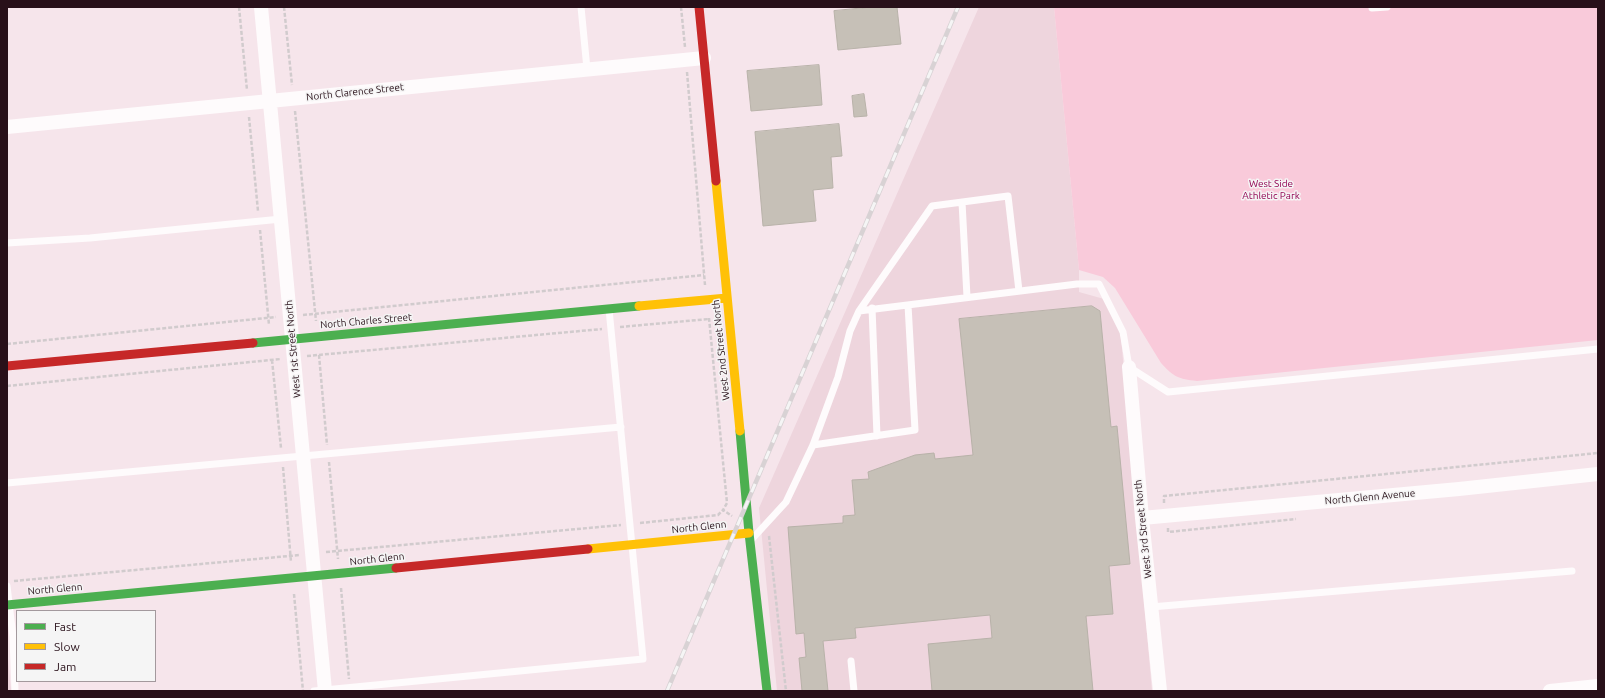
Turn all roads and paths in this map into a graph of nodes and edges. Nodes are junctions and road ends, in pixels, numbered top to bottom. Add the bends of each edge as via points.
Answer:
1 (239, 7) edge
2 (261, 7) edge
3 (284, 7) edge
4 (581, 7) edge
5 (681, 7) edge
6 (699, 7) edge
7 (1386, 7) edge
8 (1372, 8) dead end
9 (704, 58) junction
10 (686, 60) junction
11 (587, 69) junction
12 (293, 90) dead end
13 (247, 92) dead end
14 (270, 101) junction
15 (294, 106) dead end
16 (7, 127) edge
17 (962, 202) junction
18 (281, 220) junction
19 (7, 243) edge
20 (704, 275) junction
21 (705, 285) dead end
22 (1019, 291) junction
23 (726, 298) junction
24 (967, 298) junction
25 (908, 304) junction
26 (872, 308) junction
27 (609, 309) junction
28 (859, 311) junction
29 (315, 314) junction
30 (708, 314) dead end
31 (303, 315) dead end
32 (279, 317) dead end
33 (709, 319) junction
34 (316, 324) dead end
35 (611, 328) junction
36 (292, 339) junction
37 (7, 344) edge
38 (1598, 349) edge
39 (307, 356) dead end
40 (283, 359) dead end
41 (7, 366) edge
42 (1129, 368) junction
43 (7, 386) edge
44 (621, 428) junction
45 (877, 436) junction
46 (813, 445) junction
47 (304, 456) junction
48 (1598, 474) edge
49 (7, 483) edge
50 (723, 510) junction
51 (732, 516) dead end
52 (1142, 518) junction
53 (767, 522) junction
54 (630, 524) junction
55 (749, 537) junction
56 (632, 544) junction
57 (326, 552) dead end
58 (301, 555) dead end
59 (1572, 571) dead end
60 (314, 576) junction
61 (7, 582) edge
62 (340, 584) dead end
63 (7, 586) edge
64 (294, 590) dead end
65 (8, 604) edge
66 (1151, 607) junction
67 (851, 661) dead end
68 (1598, 686) edge
69 (350, 687) junction
70 (1584, 689) edge
71 (15, 691) edge
72 (303, 691) edge
73 (321, 691) edge
74 (767, 691) edge
75 (786, 691) edge
76 (854, 691) edge
77 (1160, 691) edge
78 (1550, 691) edge

1 - 13 path
2 - 14 street, West 1st Street North
3 - 12 path
4 - 11 lane
5 - 10 path
6 - 9 street, West 2nd Street North
7 - 8 lane
9 - 10 street, North Clarence Street
9 - 23 street, West 2nd Street North
10 - 11 street, North Clarence Street
10 - 20 path
11 - 14 street, North Clarence Street
14 - 16 street, North Clarence Street
14 - 18 street, West 1st Street North
15 - 29 path
17 - 22 lane via 1008,196
17 - 24 lane
17 - 28 lane via 932,206
18 - 19 lane
18 - 36 street, West 1st Street North
20 - 21 path
20 - 29 path
22 - 24 lane
22 - 42 lane via 1099,284 1124,332
23 - 27 street, North Charles Street
23 - 55 street, West 2nd Street North
24 - 25 lane
25 - 26 lane
25 - 45 lane via 915,430
26 - 28 lane
26 - 45 lane
27 - 35 lane
27 - 36 street, North Charles Street
28 - 46 lane via 850,331 838,377
29 - 31 path
29 - 34 path
30 - 33 path
32 - 37 path
33 - 35 path
33 - 50 path via 727,503
35 - 39 path
35 - 44 lane
36 - 41 street, North Charles Street
36 - 47 street, West 1st Street North
38 - 42 lane via 1168,392
40 - 43 path
42 - 52 street, West 3rd Street North
44 - 47 lane
44 - 54 lane
45 - 46 lane
46 - 53 lane via 786,502
47 - 49 lane
47 - 60 street, West 1st Street North
48 - 52 street, North Glenn Avenue
50 - 51 path
50 - 54 path via 718,515
52 - 66 street, West 3rd Street North
53 - 55 lane
53 - 75 path
54 - 56 lane
54 - 57 path
55 - 56 street, North Glenn
55 - 74 street, West 2nd Street North
56 - 60 street, North Glenn
56 - 69 lane via 643,659
58 - 61 path
59 - 66 lane
60 - 65 street, North Glenn
60 - 73 street, West 1st Street North
62 - 69 path
63 - 65 lane
64 - 72 path
65 - 71 lane via 13,637
66 - 77 street, West 3rd Street North
67 - 76 lane
68 - 70 street
69 - 73 lane
70 - 78 street

